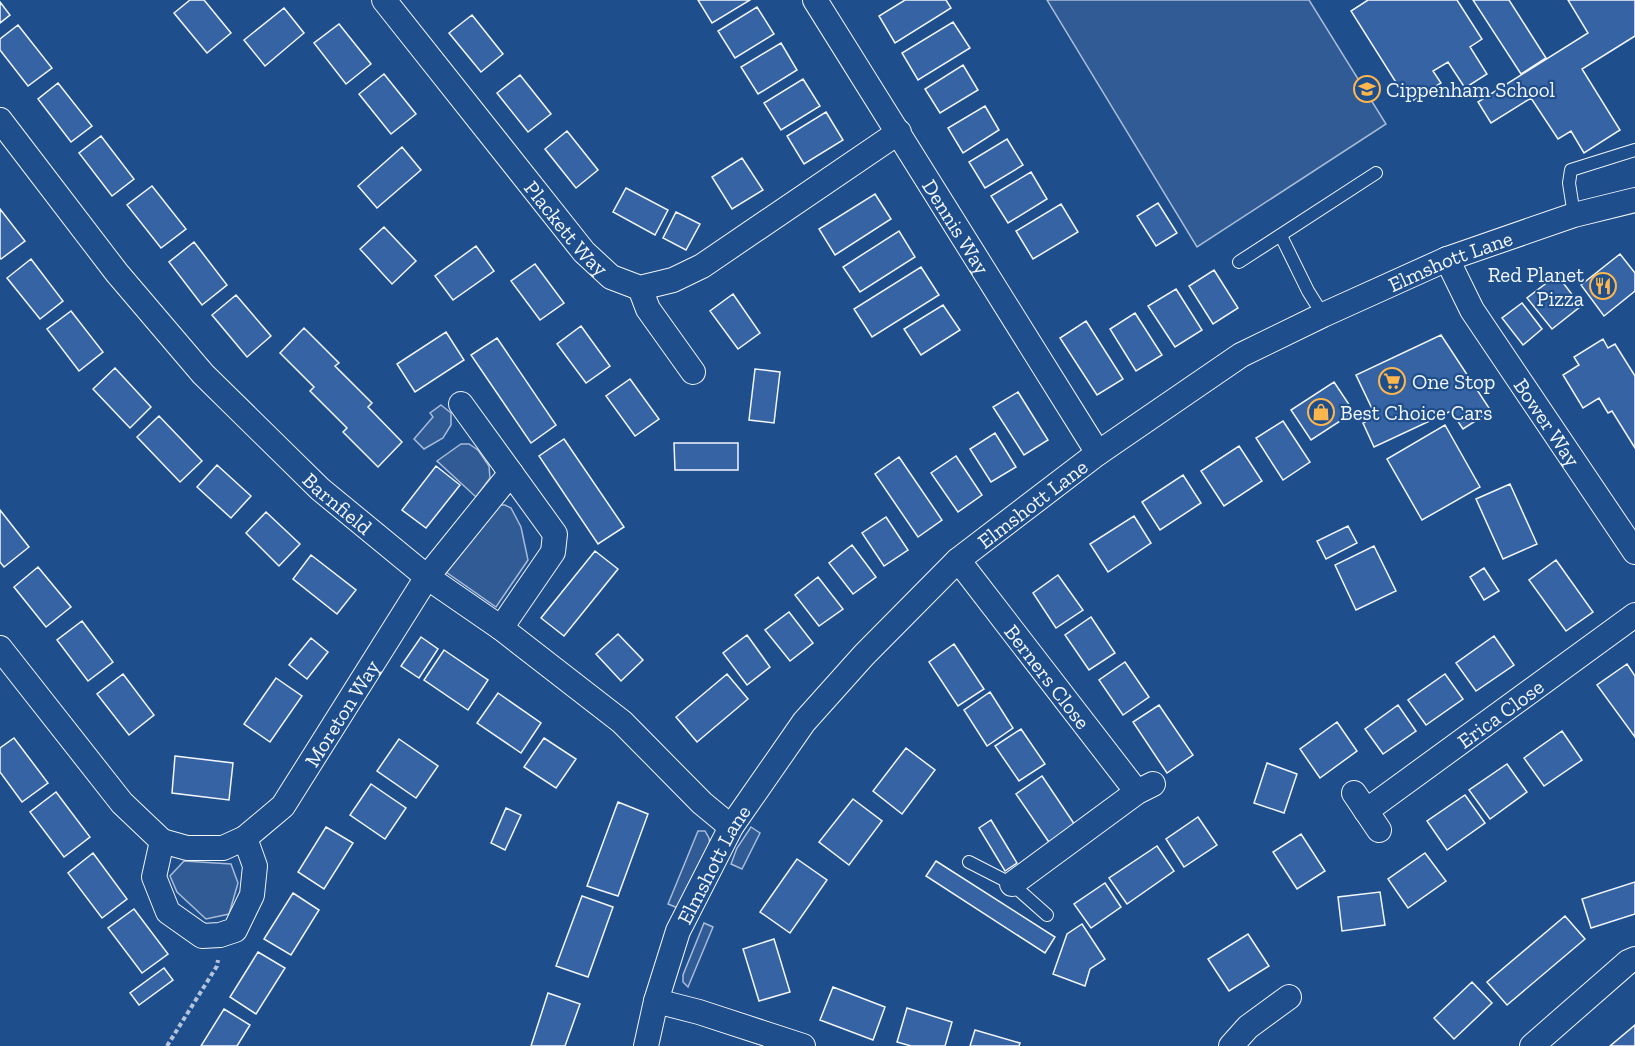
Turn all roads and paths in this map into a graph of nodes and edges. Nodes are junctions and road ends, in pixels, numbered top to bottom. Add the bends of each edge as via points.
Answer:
1 (384, 0) edge
2 (815, 0) edge
3 (0, 120) edge
4 (899, 132) junction
5 (1635, 150) edge
6 (1376, 173) dead end
7 (1635, 200) edge
8 (1574, 215) junction
9 (1281, 236) junction
10 (1447, 259) junction
11 (1239, 262) dead end
12 (640, 288) junction
13 (1323, 315) junction
14 (693, 372) dead end
15 (461, 404) dead end
16 (1098, 453) junction
17 (511, 473) junction
18 (1635, 552) edge
19 (958, 560) junction
20 (427, 577) junction
21 (1635, 615) edge
22 (501, 628) junction
23 (0, 648) edge
24 (1366, 811) dead end
25 (731, 827) junction
26 (245, 838) junction
27 (162, 841) junction
28 (969, 862) dead end
29 (1012, 884) junction
30 (1047, 915) dead end
31 (220, 935) junction
32 (1635, 959) edge
33 (1288, 998) dead end
34 (657, 1001) junction
35 (167, 1046) edge
36 (646, 1046) edge
37 (803, 1046) edge
38 (1231, 1046) edge
39 (1532, 1046) edge

1 - 12 street, Plackett Way via 584,252 611,277
2 - 4 street, Dennis Way
3 - 20 street, Barnfield via 117,273 202,374 320,489
4 - 12 street via 702,266 673,280
4 - 16 street, Dennis Way
5 - 8 lane via 1571,170
6 - 9 lane
7 - 8 street, Elmshott Lane
8 - 10 street, Elmshott Lane
9 - 11 lane
9 - 13 lane
10 - 13 street, Elmshott Lane
10 - 18 street, Bower Way via 1472,310
12 - 14 street via 648,309
13 - 16 street, Elmshott Lane via 1242,355
15 - 17 street
16 - 19 street, Elmshott Lane
17 - 20 street, Moreton Way
17 - 22 street via 555,534 553,552
19 - 25 street, Elmshott Lane via 804,722
19 - 29 street, Berners Close via 1145,788
20 - 22 street, Barnfield
20 - 26 street, Moreton Way via 283,806
21 - 24 street, Erica Close
22 - 25 street, Barnfield via 622,722
23 - 27 street, Moreton Way via 122,803
25 - 34 street, Elmshott Lane via 678,931
26 - 27 street, Moreton Way via 223,848 187,848
26 - 31 street via 255,866 252,895 235,930
27 - 31 street via 154,877 168,912 202,936
28 - 29 lane
29 - 30 lane
31 - 35 path via 217,966
32 - 39 street
33 - 38 street via 1248,1027
34 - 36 street, Elmshott Lane
34 - 37 street

